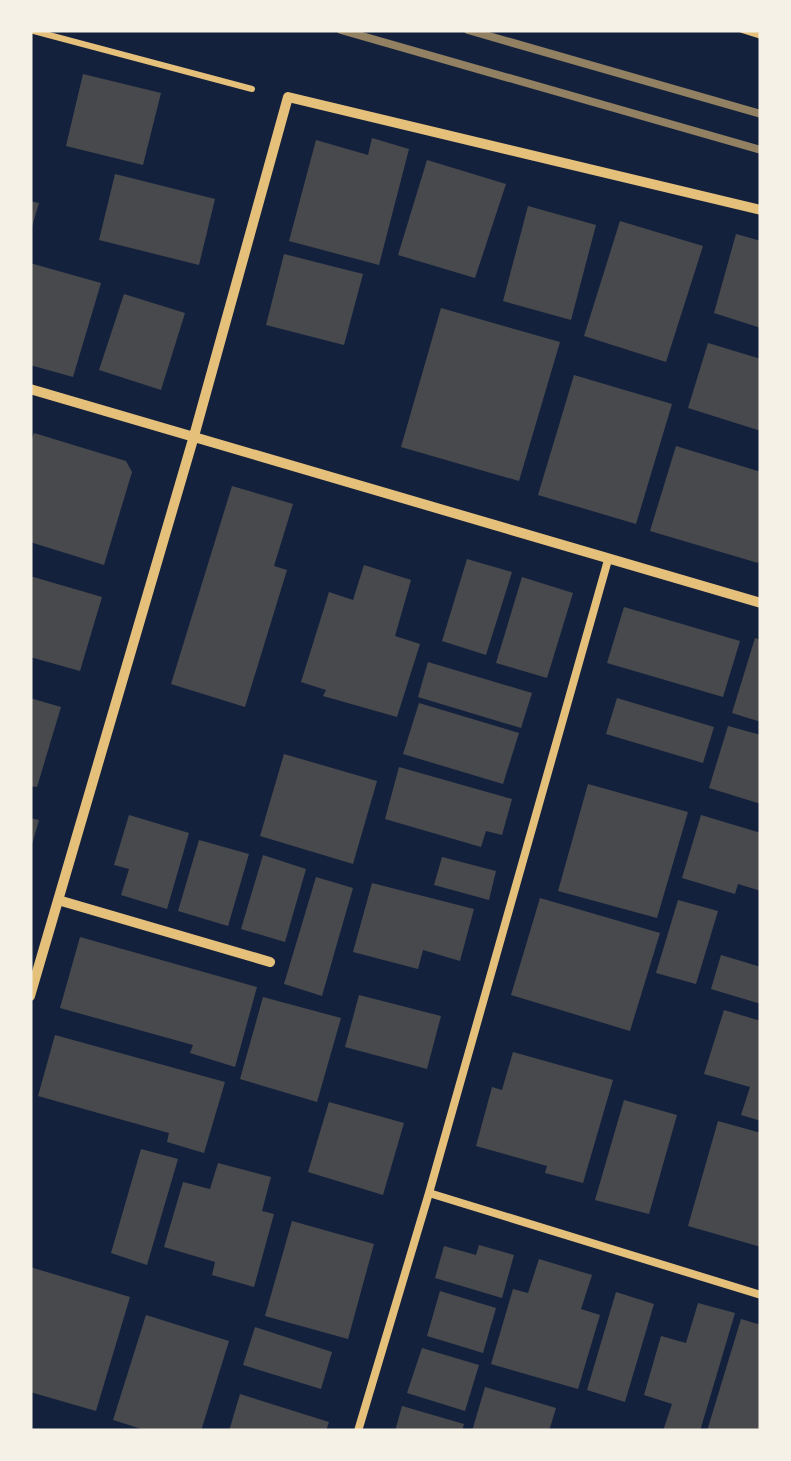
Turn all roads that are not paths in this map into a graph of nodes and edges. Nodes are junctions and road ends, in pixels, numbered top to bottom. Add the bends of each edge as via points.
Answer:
1 (761, 210) edge
2 (30, 389) edge
3 (194, 436) junction
4 (608, 560) junction
5 (761, 604) edge
6 (58, 900) junction
7 (270, 962) dead end
8 (30, 996) edge
9 (429, 1194) junction
10 (761, 1295) edge
11 (358, 1431) edge

1 - 3 street via 288,97
2 - 3 street
3 - 4 street
3 - 6 street
4 - 5 street
4 - 9 lane
6 - 7 street
6 - 8 street
9 - 10 lane
9 - 11 lane

